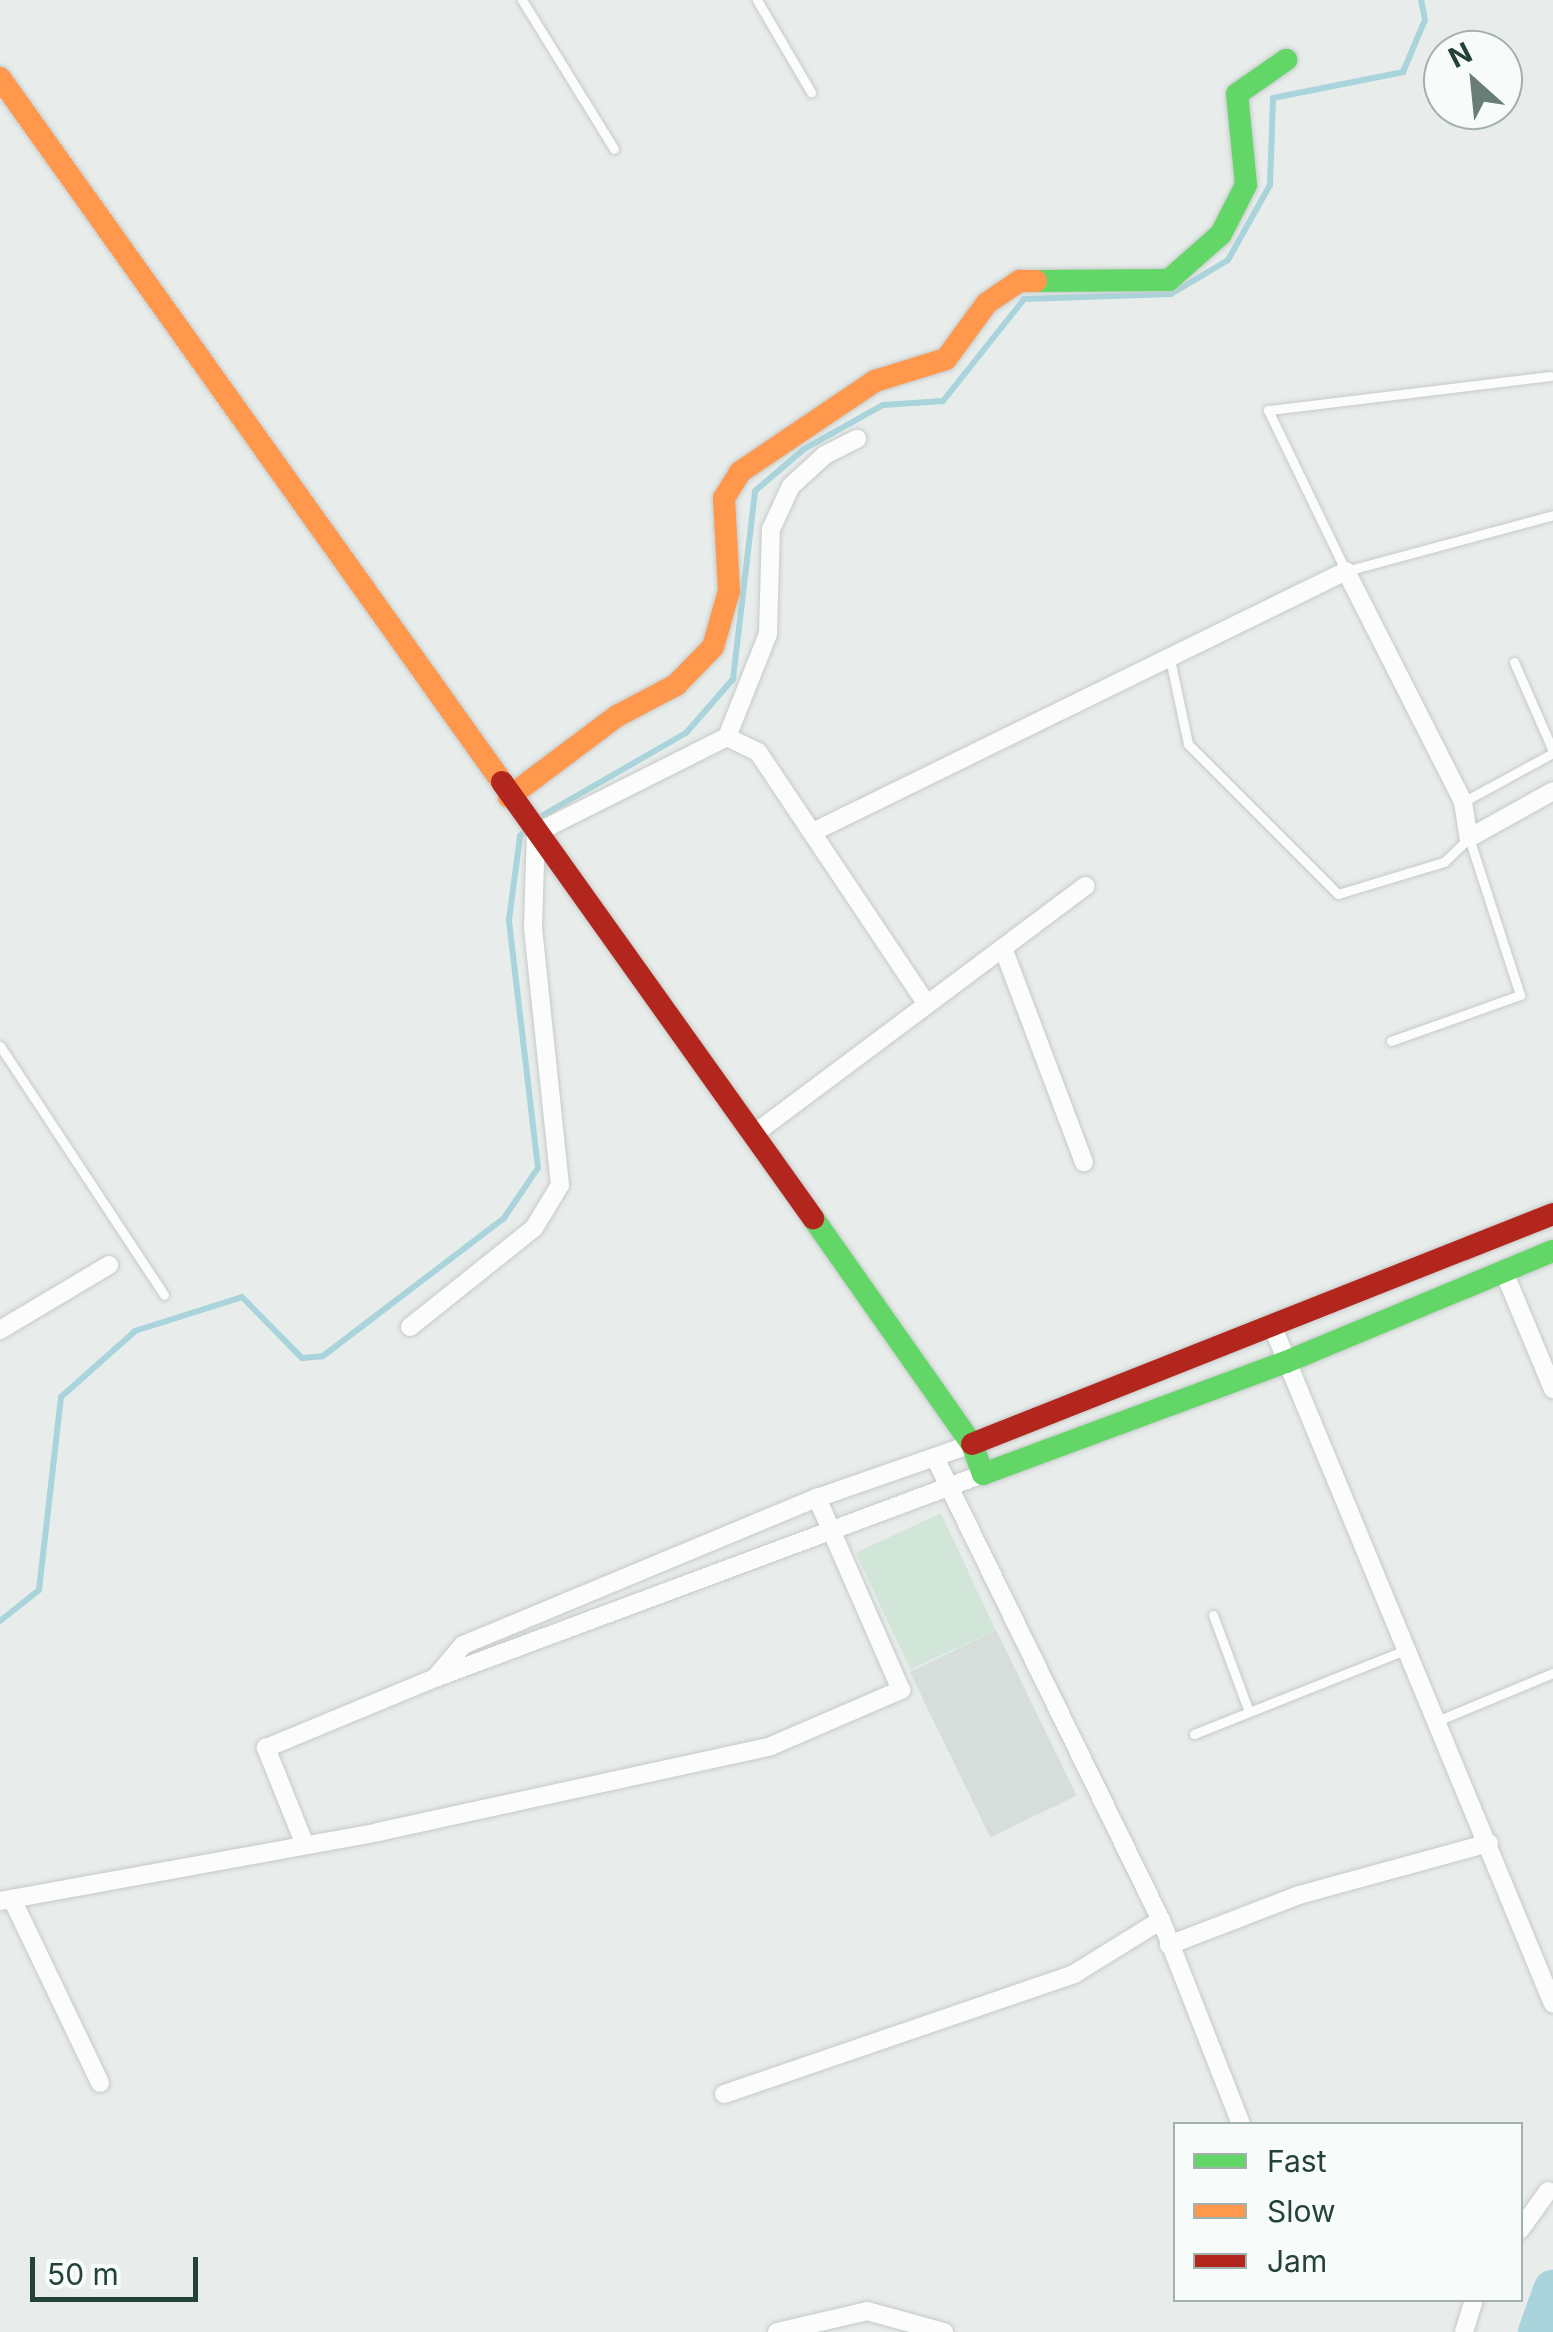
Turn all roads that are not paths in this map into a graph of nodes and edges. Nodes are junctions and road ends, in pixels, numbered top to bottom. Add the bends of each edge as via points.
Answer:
1 (522, 0) edge
2 (757, 0) edge
3 (1286, 60) dead end
4 (0, 78) edge
5 (811, 92) dead end
6 (614, 149) dead end
7 (1550, 376) dead end
8 (858, 438) dead end
9 (1553, 515) edge
10 (1346, 571) junction
11 (1170, 659) junction
12 (1514, 662) dead end
13 (727, 736) junction
14 (1553, 752) edge
15 (1553, 791) edge
16 (509, 797) junction
17 (1463, 802) junction
18 (532, 827) junction
19 (812, 832) junction
20 (1469, 838) junction
21 (1085, 886) dead end
22 (1004, 948) junction
23 (927, 1004) junction
24 (1391, 1042) dead end
25 (0, 1046) edge
26 (754, 1134) junction
27 (1084, 1162) dead end
28 (1553, 1214) edge
29 (1553, 1251) edge
30 (110, 1264) dead end
31 (1504, 1272) junction
32 (164, 1295) dead end
33 (410, 1326) dead end
34 (0, 1330) edge
35 (1274, 1330) junction
36 (1286, 1362) junction
37 (1553, 1389) edge
38 (972, 1444) junction
39 (936, 1460) junction
40 (983, 1474) junction
41 (948, 1487) junction
42 (817, 1498) junction
43 (833, 1534) junction
44 (1213, 1615) dead end
45 (1408, 1649) junction
46 (1553, 1674) edge
47 (435, 1678) junction
48 (1250, 1712) junction
49 (1437, 1720) junction
50 (1194, 1734) dead end
51 (1488, 1844) junction
52 (306, 1845) junction
53 (6, 1900) edge
54 (1161, 1920) junction
55 (1169, 1945) junction
56 (1553, 2004) edge
57 (100, 2084) dead end
58 (724, 2094) dead end
59 (1240, 2122) edge
60 (1550, 2190) edge
61 (1523, 2200) edge
62 (1523, 2226) edge
63 (1473, 2302) edge
64 (778, 2332) edge
65 (944, 2332) edge
66 (1464, 2332) edge

1 - 6 lane
2 - 5 lane
3 - 16 street via 1237,94 1246,185 1222,234 1170,280 1020,281 986,303 946,359 874,381 740,472 724,498 728,591 713,647 676,685 618,716
4 - 16 street
7 - 10 lane via 1268,410
8 - 13 street via 825,455 792,486 770,529 768,634
9 - 10 lane
10 - 11 street
10 - 17 street
11 - 19 street
11 - 20 lane via 1188,744 1338,894 1444,862
12 - 14 lane
13 - 18 street
13 - 19 street via 758,752
14 - 17 lane
15 - 20 street
16 - 18 street
17 - 20 street
18 - 26 street
18 - 33 street via 532,926 560,1184 534,1228
19 - 23 street
20 - 24 lane via 1520,995
21 - 22 street
22 - 23 street
22 - 27 street
23 - 26 street
25 - 32 lane
26 - 38 street
28 - 35 street
29 - 31 street
30 - 34 street
31 - 36 street
31 - 37 street
35 - 36 street
35 - 38 street
36 - 40 street
36 - 45 street
38 - 39 street
38 - 40 street
39 - 41 street
39 - 42 street
40 - 41 street
41 - 43 street
41 - 54 street
42 - 43 street
42 - 47 street via 462,1644
43 - 47 street
43 - 52 street via 901,1690 770,1746
44 - 48 lane
45 - 48 lane
45 - 49 street
46 - 49 lane
47 - 52 street via 266,1748
48 - 50 lane
49 - 51 street
51 - 55 street via 1299,1895
51 - 56 street
52 - 53 street
53 - 57 street
54 - 55 street
54 - 58 street via 1074,1974
55 - 59 street
60 - 61 street
60 - 62 street
63 - 66 street
64 - 65 street via 867,2311

